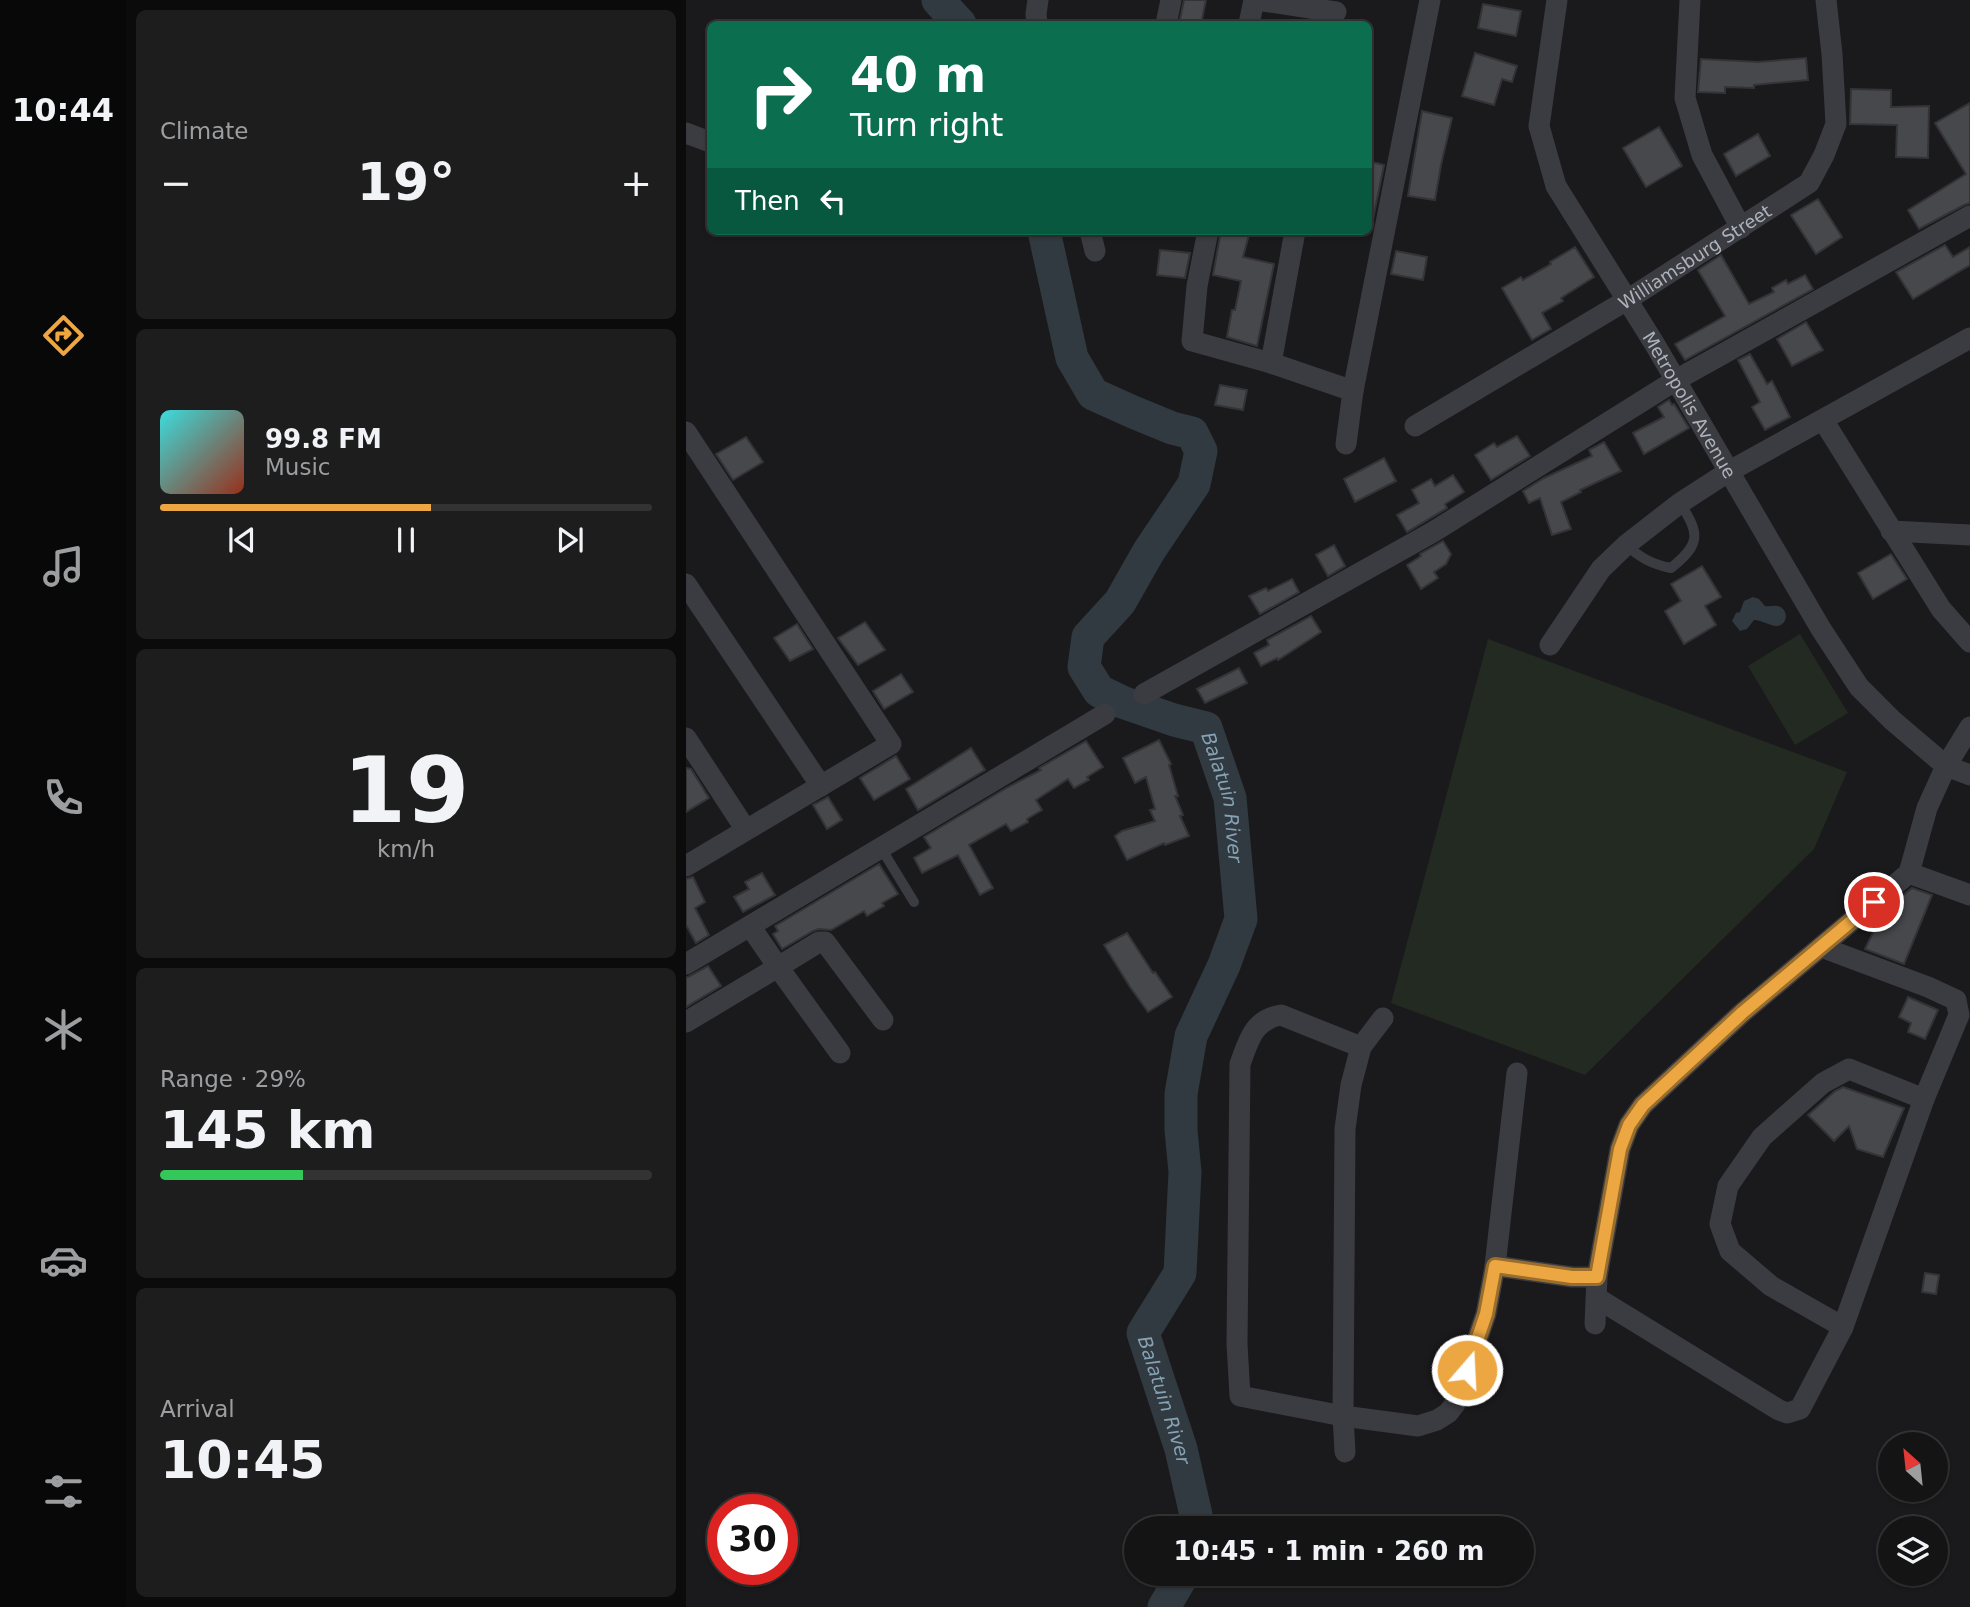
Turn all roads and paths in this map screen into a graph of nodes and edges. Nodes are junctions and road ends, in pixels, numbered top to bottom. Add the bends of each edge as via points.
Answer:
1 (1038, 0) edge
2 (1171, 0) edge
3 (1256, 0) edge
4 (1430, 0) edge
5 (1557, 0) edge
6 (1690, 0) edge
7 (1826, 0) edge
8 (1336, 12) edge
9 (1037, 21) edge
10 (1167, 21) edge
11 (1250, 21) edge
12 (686, 132) edge
13 (707, 141) edge
14 (1970, 216) edge
15 (1741, 228) junction
16 (1207, 235) edge
17 (1294, 235) edge
18 (1627, 300) junction
19 (1970, 338) edge
20 (1270, 363) junction
21 (1676, 380) junction
22 (1353, 391) junction
23 (1823, 419) junction
24 (1415, 426) dead end
25 (686, 432) edge
26 (1346, 444) dead end
27 (1728, 472) junction
28 (1680, 503) junction
29 (1891, 531) junction
30 (1970, 536) edge
31 (1626, 545) junction
32 (686, 584) edge
33 (1970, 642) edge
34 (1550, 645) dead end
35 (1143, 694) dead end
36 (1105, 714) dead end
37 (1970, 727) edge
38 (686, 738) edge
39 (1946, 766) junction
40 (1970, 775) edge
41 (821, 786) junction
42 (746, 830) junction
43 (881, 848) junction
44 (686, 866) edge
45 (1909, 873) junction
46 (1970, 895) edge
47 (914, 902) dead end
48 (750, 926) junction
49 (1821, 947) junction
50 (686, 964) edge
51 (778, 967) junction
52 (1383, 1018) dead end
53 (884, 1020) dead end
54 (686, 1022) edge
55 (1361, 1047) junction
56 (840, 1053) dead end
57 (1517, 1073) dead end
58 (1924, 1099) junction
59 (1495, 1266) junction
60 (1597, 1288) junction
61 (1595, 1324) dead end
62 (1843, 1328) junction
63 (1343, 1416) junction
64 (1345, 1452) dead end

1 - 9 street
2 - 10 street
3 - 8 street
3 - 11 street
4 - 22 street
5 - 18 street, Metropolis Avenue via 1539,126 1556,186
6 - 15 street via 1685,98 1702,155
7 - 15 street, Williamsburg Street via 1836,124 1809,183
12 - 13 street
14 - 21 street
15 - 18 street, Williamsburg Street
16 - 20 street via 1196,286 1192,341
17 - 20 street
18 - 21 street, Metropolis Avenue
18 - 24 street, Williamsburg Street
19 - 23 street
20 - 22 street
21 - 27 street, Metropolis Avenue
21 - 35 street via 1433,532
22 - 26 street
23 - 27 street
23 - 29 street
25 - 41 street via 891,744
27 - 28 street
27 - 39 street, Metropolis Avenue via 1859,687
28 - 31 street
28 - 31 lane via 1692,521 1696,540 1688,555 1671,568 1641,558
29 - 30 street
29 - 33 street via 1941,609
31 - 34 street via 1601,569
32 - 41 street
36 - 43 street
37 - 39 street
38 - 42 street
39 - 40 street, Metropolis Avenue
39 - 45 street via 1927,808
41 - 42 street
42 - 44 street
43 - 47 lane
43 - 48 street
45 - 46 street
45 - 49 street
48 - 50 street
48 - 51 street
49 - 58 street via 1956,1000 1959,1015
49 - 60 street via 1742,1013 1643,1105 1629,1125 1620,1149
51 - 53 street via 825,942
51 - 54 street
51 - 56 street
52 - 55 street
55 - 63 street via 1345,1129
55 - 63 street via 1281,1015 1259,1024 1240,1063 1240,1396
57 - 59 street
58 - 62 street
58 - 62 street via 1849,1069 1823,1083 1762,1137 1728,1186 1720,1224 1730,1251 1771,1286
59 - 60 street via 1572,1277
59 - 63 street via 1486,1314 1448,1413 1418,1426
60 - 61 street
60 - 62 street via 1787,1413 1800,1409
63 - 64 street

